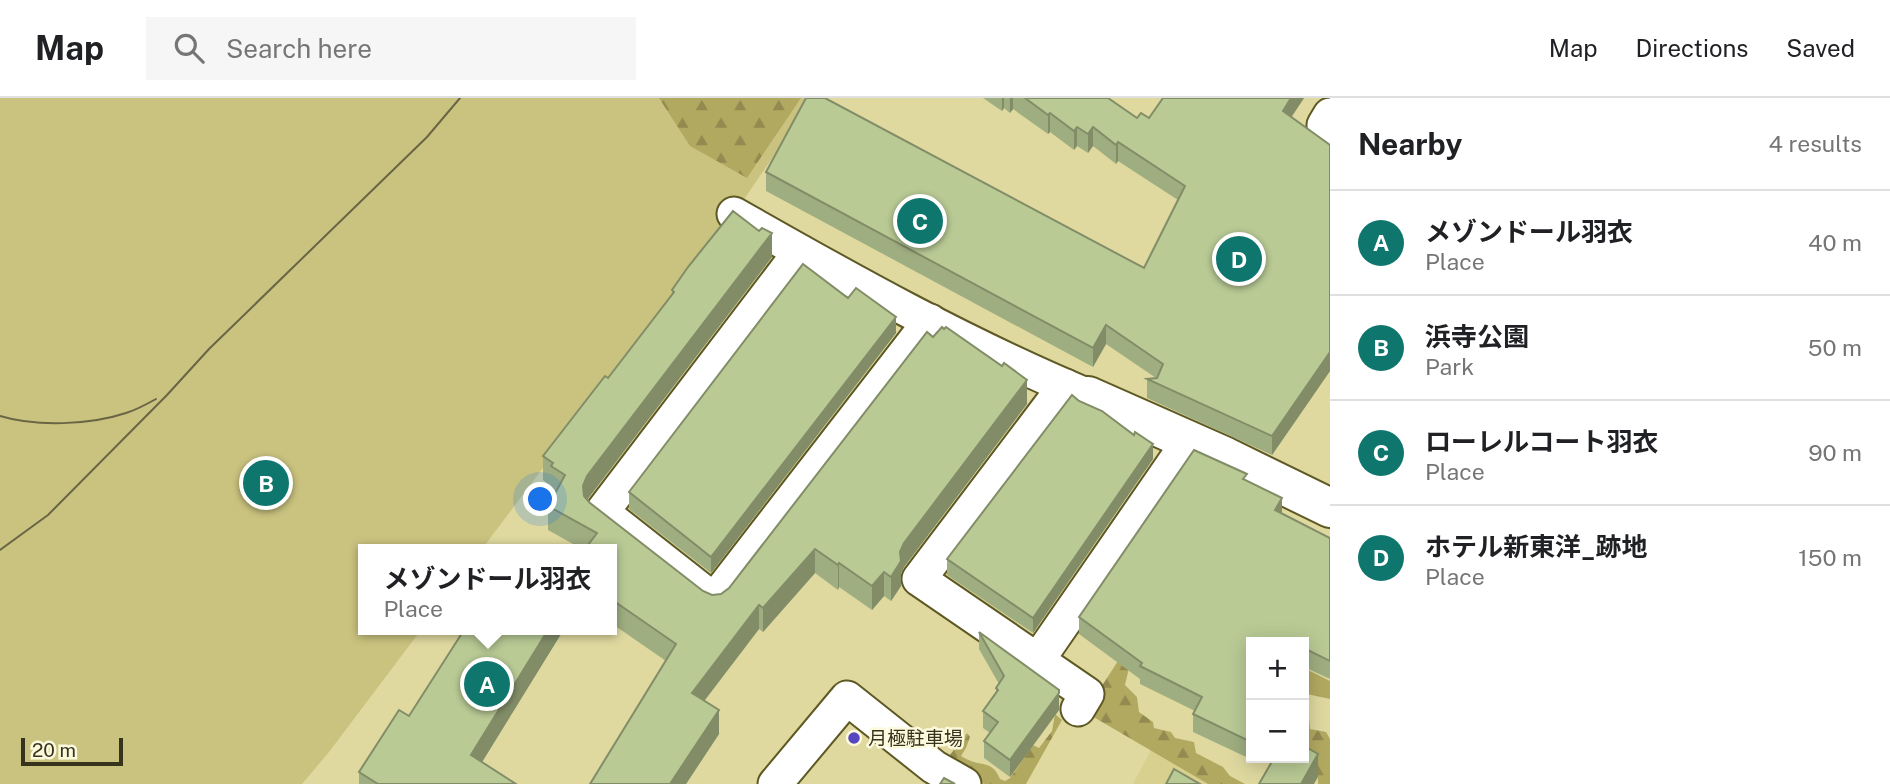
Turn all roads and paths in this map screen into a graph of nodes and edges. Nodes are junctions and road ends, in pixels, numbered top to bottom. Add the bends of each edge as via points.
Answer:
1 (1330, 115) edge
2 (1330, 129) edge
3 (734, 214) edge
4 (800, 252) junction
5 (930, 321) junction
6 (1077, 391) junction
7 (1189, 441) junction
8 (1330, 508) edge
9 (1037, 661) junction
10 (1078, 709) dead end
11 (775, 784) edge
12 (964, 784) edge

1 - 2 street via 1324,125
3 - 4 street
4 - 5 street
4 - 5 street via 602,512 715,600
5 - 6 street
6 - 7 street
6 - 9 street via 919,579
7 - 8 street
7 - 9 street
9 - 10 street via 1087,694
11 - 12 street via 847,698 934,767

